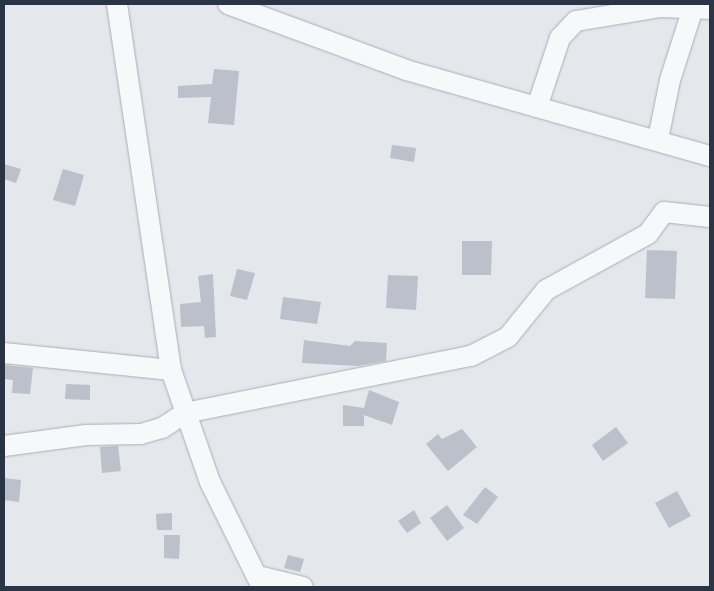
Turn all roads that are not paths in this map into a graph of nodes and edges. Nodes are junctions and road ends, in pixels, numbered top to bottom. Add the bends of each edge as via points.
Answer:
1 (117, 4) edge
2 (228, 4) edge
3 (702, 8) edge
4 (537, 107) junction
5 (658, 139) junction
6 (710, 156) edge
7 (710, 217) edge
8 (4, 353) edge
9 (171, 370) junction
10 (185, 413) junction
11 (4, 446) edge
12 (260, 582) edge
13 (303, 587) edge

1 - 9 street
2 - 4 street via 406,70
3 - 4 street via 660,7 576,21 560,38
3 - 5 street via 670,80
4 - 5 street
5 - 6 street
7 - 10 street via 664,212 648,234 546,290 508,336 472,356
8 - 9 street
9 - 10 street
10 - 11 street via 162,428 141,434 86,435
10 - 12 street via 210,482
12 - 13 street

